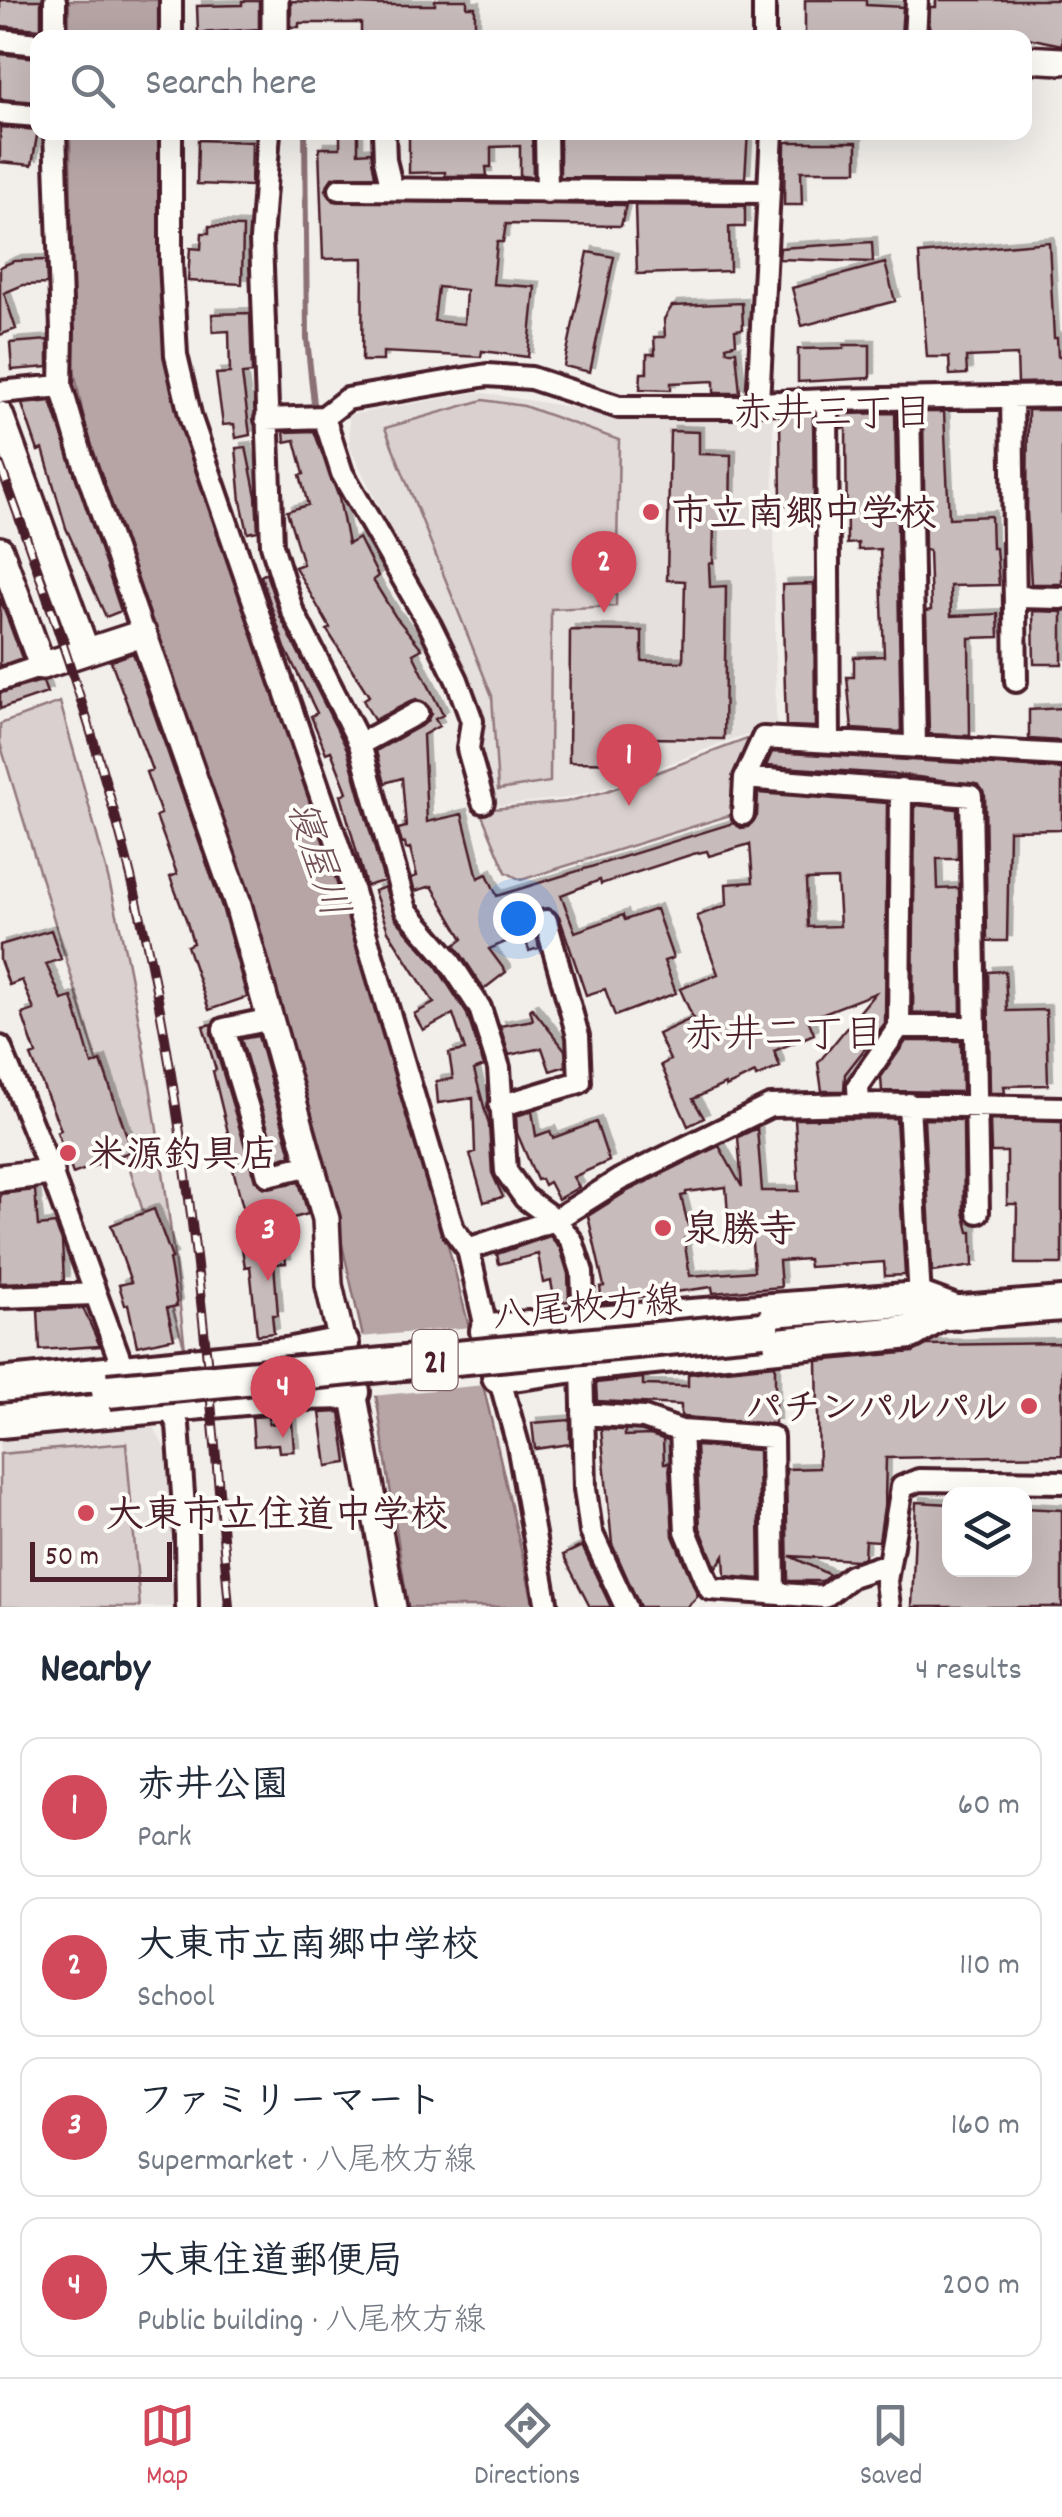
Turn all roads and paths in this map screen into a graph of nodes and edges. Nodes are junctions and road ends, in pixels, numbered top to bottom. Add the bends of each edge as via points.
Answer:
1 (55, 0) edge
2 (172, 0) edge
3 (276, 0) edge
4 (764, 0) edge
5 (917, 0) edge
6 (55, 30) edge
7 (171, 30) edge
8 (276, 30) edge
9 (764, 30) edge
10 (915, 30) edge
11 (0, 40) edge
12 (30, 43) edge
13 (1032, 59) edge
14 (1062, 61) edge
15 (0, 113) edge
16 (30, 115) edge
17 (55, 140) edge
18 (171, 140) edge
19 (268, 140) edge
20 (384, 140) edge
21 (546, 140) edge
22 (771, 140) edge
23 (340, 189) dead end
24 (392, 189) junction
25 (548, 192) junction
26 (768, 192) junction
27 (61, 386) junction
28 (0, 392) edge
29 (1062, 396) edge
30 (1012, 397) junction
31 (909, 399) junction
32 (826, 400) junction
33 (758, 403) junction
34 (0, 415) edge
35 (324, 416) junction
36 (266, 419) junction
37 (0, 550) edge
38 (7, 591) edge
39 (1016, 597) junction
40 (1062, 598) edge
41 (143, 634) junction
42 (86, 651) junction
43 (42, 666) junction
44 (0, 680) edge
45 (1016, 681) dead end
46 (417, 713) dead end
47 (829, 740) junction
48 (360, 744) junction
49 (915, 747) junction
50 (1062, 755) edge
51 (745, 778) junction
52 (901, 789) junction
53 (484, 802) dead end
54 (742, 814) dead end
55 (546, 921) dead end
56 (271, 1019) junction
57 (899, 1027) junction
58 (974, 1027) junction
59 (0, 1046) edge
60 (859, 1104) junction
61 (910, 1104) junction
62 (500, 1106) junction
63 (974, 1107) junction
64 (1062, 1108) edge
65 (311, 1166) junction
66 (51, 1172) junction
67 (0, 1178) edge
68 (978, 1212) dead end
69 (555, 1220) junction
70 (468, 1249) junction
71 (94, 1294) junction
72 (0, 1297) edge
73 (1062, 1304) edge
74 (939, 1308) junction
75 (584, 1325) junction
76 (486, 1331) junction
77 (342, 1344) junction
78 (582, 1364) junction
79 (499, 1376) junction
80 (116, 1381) junction
81 (0, 1386) edge
82 (353, 1392) junction
83 (0, 1401) edge
84 (159, 1406) junction
85 (583, 1414) junction
86 (0, 1421) edge
87 (681, 1431) junction
88 (1062, 1482) edge
89 (888, 1564) junction
90 (774, 1592) junction
91 (187, 1607) edge
92 (393, 1607) edge
93 (547, 1607) edge
94 (626, 1607) edge
95 (889, 1607) edge

1 - 6 street
2 - 7 street
3 - 8 street
4 - 9 street
5 - 10 street
11 - 12 street
13 - 14 street
15 - 16 street
17 - 27 street
18 - 70 street via 176,354 191,419 346,868 453,1229
19 - 36 street via 260,240
20 - 24 street
21 - 25 street
22 - 26 street
23 - 24 street
24 - 25 street
25 - 26 street
26 - 33 street
27 - 28 street
27 - 41 street
29 - 30 street
30 - 31 street
30 - 39 street
31 - 32 street
31 - 49 street
32 - 33 street
32 - 47 street
33 - 35 street via 619,407 531,378 487,375 347,399
34 - 42 street
35 - 36 street
35 - 53 street via 342,473 457,680 472,721 468,749
36 - 48 street via 272,545 292,610
37 - 38 street
38 - 43 street
39 - 40 street
39 - 45 street
41 - 42 street
41 - 56 street
42 - 43 street
43 - 44 street
46 - 48 street
47 - 49 street
47 - 51 street via 763,738
48 - 62 street via 406,910 446,956 486,1022 499,1068
49 - 50 street
51 - 52 street
51 - 54 street
52 - 57 street
52 - 58 street via 971,796
55 - 62 street via 578,1036 580,1082
56 - 65 street
56 - 65 street via 224,1029 268,1175
57 - 58 street
57 - 60 street via 858,1086
58 - 63 street
59 - 66 street
60 - 61 street
60 - 69 street via 759,1110
61 - 63 street
61 - 74 street
62 - 69 street via 506,1170 525,1198
63 - 64 street
63 - 68 street
65 - 77 street via 326,1219 329,1285
66 - 67 street
66 - 71 street
69 - 70 street
69 - 75 street via 572,1241 582,1272
70 - 76 street
71 - 72 street
71 - 80 street
73 - 74 main road, 八尾枚方線 / 21
74 - 75 main road
74 - 78 main road via 910,1332
74 - 80 main road, 八尾枚方線 / 21, bridge via 763,1329
75 - 76 main road
76 - 79 street
77 - 80 main road
77 - 82 street
78 - 79 main road
78 - 85 street
79 - 93 street
80 - 81 main road
80 - 83 main road, 八尾枚方線 / 21
82 - 84 main road
82 - 92 street
84 - 86 main road
84 - 91 street via 178,1426
85 - 87 street via 644,1418
85 - 94 street via 591,1532
87 - 90 street via 686,1531 710,1589
87 - 90 street via 772,1437
88 - 89 street via 918,1480 902,1487
89 - 90 street via 851,1576 824,1597
89 - 95 street

